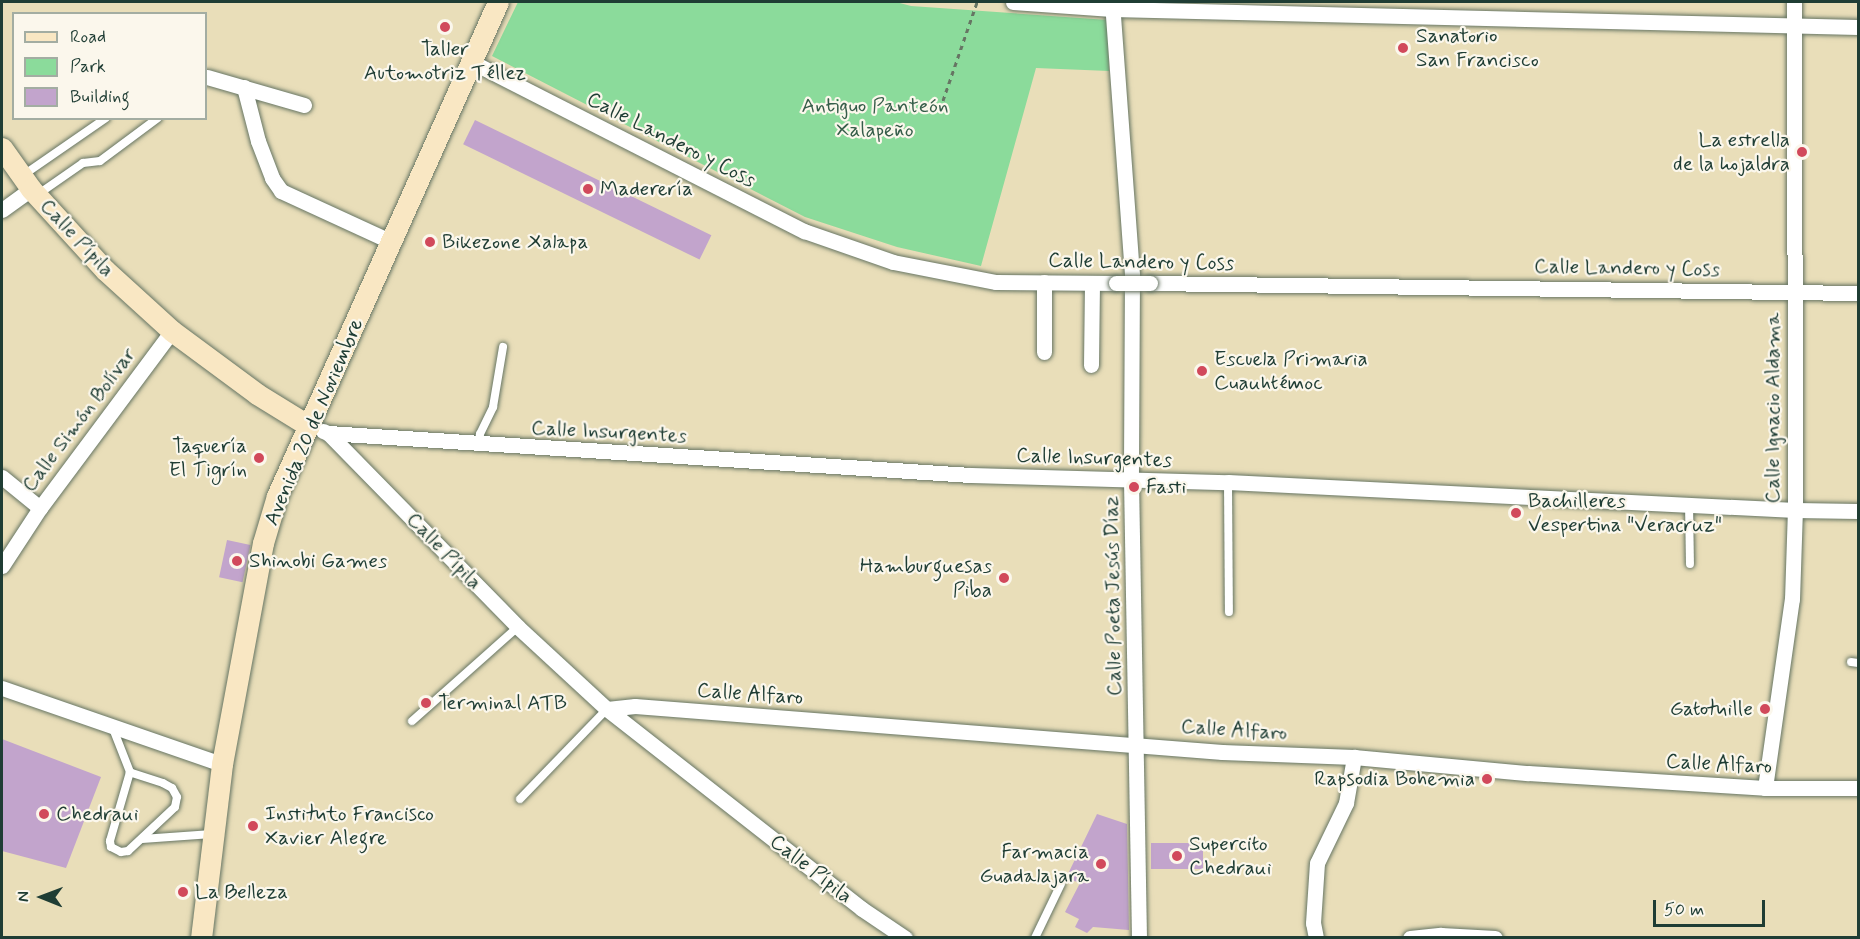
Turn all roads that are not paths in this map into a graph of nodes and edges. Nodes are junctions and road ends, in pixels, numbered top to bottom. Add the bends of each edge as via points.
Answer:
1 (498, 2) edge
2 (1013, 2) edge
3 (1794, 2) edge
4 (1112, 5) edge
5 (1268, 7) edge
6 (1794, 26) junction
7 (1858, 27) edge
8 (472, 62) junction
9 (207, 77) edge
10 (244, 87) junction
11 (304, 105) dead end
12 (104, 120) edge
13 (155, 120) edge
14 (2, 148) edge
15 (29, 187) junction
16 (2, 210) edge
17 (392, 242) junction
18 (1044, 282) junction
19 (1092, 283) junction
20 (1793, 291) junction
21 (1858, 293) edge
22 (172, 331) junction
23 (503, 347) dead end
24 (1044, 352) dead end
25 (1091, 365) dead end
26 (319, 430) junction
27 (479, 445) junction
28 (2, 477) edge
29 (1131, 480) junction
30 (1228, 482) junction
31 (1689, 503) junction
32 (40, 508) junction
33 (1795, 510) junction
34 (1858, 511) edge
35 (1690, 564) dead end
36 (2, 566) edge
37 (1229, 612) dead end
38 (518, 627) junction
39 (2, 687) edge
40 (607, 709) junction
41 (412, 720) dead end
42 (111, 725) junction
43 (1137, 744) junction
44 (1354, 757) junction
45 (222, 764) junction
46 (130, 772) junction
47 (1765, 788) junction
48 (1858, 788) edge
49 (520, 799) dead end
50 (214, 834) junction
51 (142, 839) junction
52 (1061, 884) dead end
53 (201, 938) edge
54 (905, 938) edge
55 (1035, 938) edge
56 (1139, 938) edge
57 (1316, 938) edge
58 (1410, 938) edge
59 (1495, 938) edge

1 - 8 main road, Avenida 20 de Noviembre
2 - 4 street
3 - 6 street, Calle Ignacio Aldama
4 - 5 street
4 - 29 street, Calle Poeta Jesús Díaz via 1132,275
5 - 6 street
6 - 7 street
6 - 20 street, Calle Ignacio Aldama
8 - 17 main road, Avenida 20 de Noviembre
8 - 18 street, Calle Landero y Coss via 804,231 893,262 974,280
9 - 10 street
10 - 11 street
10 - 17 street via 258,141 281,191
12 - 15 lane
13 - 15 lane via 100,161 83,163
14 - 15 main road, Calle Pípila
15 - 16 street
15 - 22 main road, Calle Pípila via 105,270
17 - 26 main road, Avenida 20 de Noviembre
18 - 19 street, Calle Landero y Coss
18 - 24 street
19 - 20 street, Calle Landero y Coss, bridge
19 - 25 street
20 - 21 street, Calle Landero y Coss
20 - 33 street, Calle Ignacio Aldama
22 - 26 main road, Calle Pípila via 257,394
22 - 32 street, Calle Simón Bolívar
23 - 27 lane via 493,407
26 - 27 street, Calle Insurgentes
26 - 38 street, Calle Pípila
26 - 45 main road, Avenida 20 de Noviembre via 277,496 263,543
27 - 29 street, Calle Insurgentes via 970,475
28 - 32 street
29 - 30 street, Calle Insurgentes
29 - 43 street, Calle Poeta Jesús Díaz
30 - 31 street, Calle Insurgentes
30 - 37 lane
31 - 33 street, Calle Insurgentes
31 - 35 lane
32 - 36 street, Calle Simón Bolívar
33 - 34 street, Calle Insurgentes
33 - 47 street, Calle Ignacio Aldama via 1792,599
38 - 40 street, Calle Pípila
38 - 41 lane
39 - 42 street
40 - 43 street, Calle Alfaro via 635,706
40 - 49 lane
40 - 54 street, Calle Pípila via 862,909
42 - 45 street
42 - 46 lane
43 - 44 street, Calle Alfaro
43 - 56 street, Calle Poeta Jesús Díaz
44 - 47 street, Calle Alfaro
44 - 57 street via 1346,803 1317,863 1313,923
45 - 50 main road, Avenida 20 de Noviembre
46 - 51 lane via 163,783 177,797 175,807
46 - 51 lane via 111,848 128,851
47 - 48 street, Calle Alfaro
50 - 51 lane
50 - 53 main road, Avenida 20 de Noviembre
52 - 55 lane
58 - 59 street

